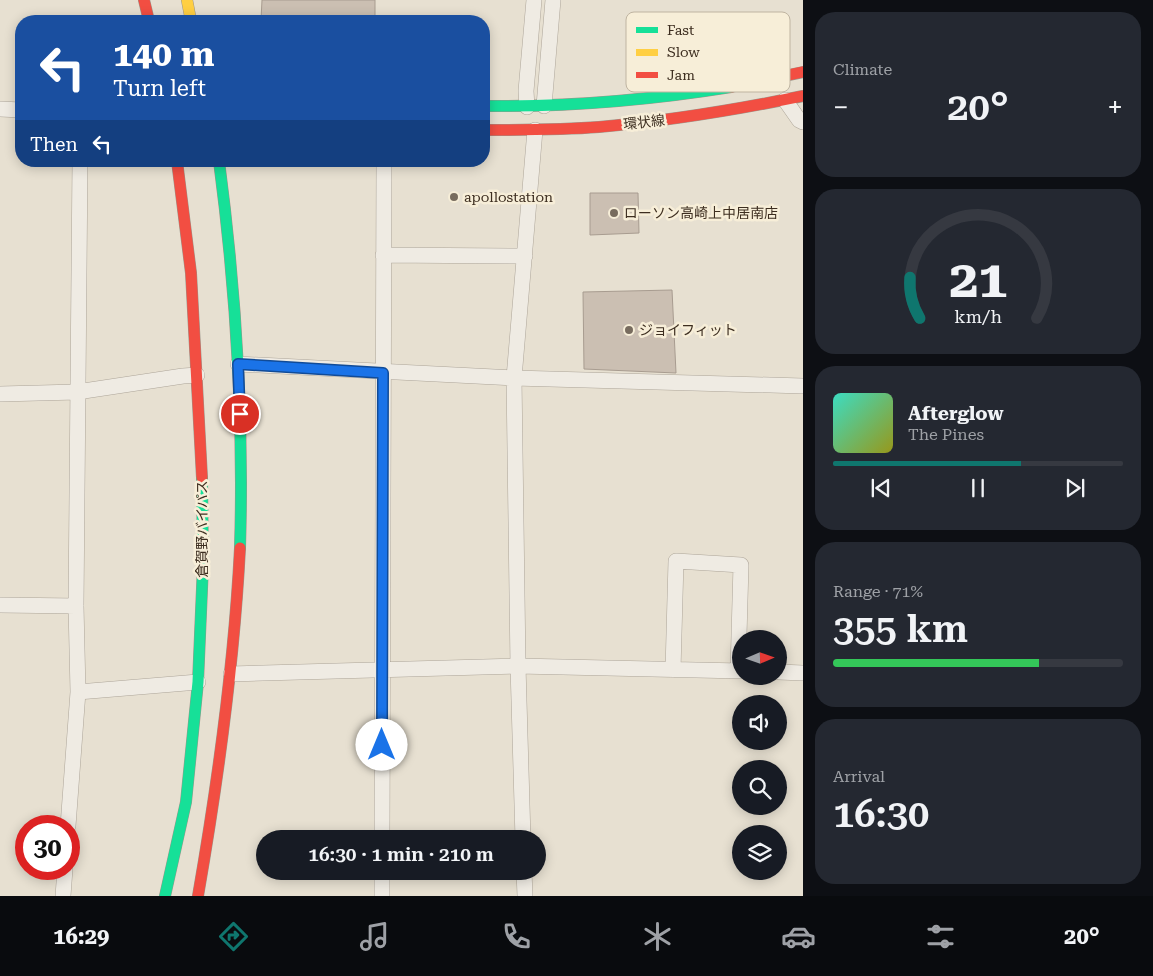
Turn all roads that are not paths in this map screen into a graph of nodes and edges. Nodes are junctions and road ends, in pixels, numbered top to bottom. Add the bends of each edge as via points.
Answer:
1 (144, 0) edge
2 (187, 0) edge
3 (534, 0) edge
4 (553, 0) edge
5 (148, 15) edge
6 (190, 15) edge
7 (803, 72) edge
8 (790, 75) edge
9 (687, 92) edge
10 (803, 96) edge
11 (785, 100) junction
12 (490, 106) edge
13 (544, 106) junction
14 (527, 107) junction
15 (0, 109) edge
16 (15, 110) edge
17 (803, 122) edge
18 (490, 130) edge
19 (536, 130) junction
20 (80, 167) edge
21 (178, 167) edge
22 (220, 167) edge
23 (384, 167) edge
24 (383, 255) junction
25 (525, 256) junction
26 (238, 364) junction
27 (383, 373) junction
28 (198, 375) junction
29 (514, 378) junction
30 (803, 386) edge
31 (77, 392) junction
32 (0, 394) edge
33 (0, 606) edge
34 (76, 606) junction
35 (740, 630) edge
36 (518, 666) junction
37 (382, 670) junction
38 (673, 670) junction
39 (732, 671) edge
40 (788, 672) edge
41 (803, 673) edge
42 (231, 674) junction
43 (198, 682) junction
44 (78, 692) junction
45 (69, 815) edge
46 (382, 830) edge
47 (523, 830) edge
48 (64, 880) edge
49 (382, 880) edge
50 (524, 880) edge
51 (62, 896) edge
52 (165, 896) edge
53 (198, 896) edge
54 (382, 896) edge
55 (525, 896) edge

1 - 5 main road
2 - 6 main road
3 - 14 street
4 - 13 street
7 - 8 main road, 環状線
9 - 13 main road, 環状線
10 - 11 main road, 環状線
11 - 17 street
11 - 19 main road, 環状線 via 660,121
12 - 14 main road, 環状線
13 - 14 main road, 環状線
15 - 16 street
18 - 19 main road, 環状線
19 - 25 street
20 - 31 street
21 - 28 main road, 倉賀野バイパス via 191,273
22 - 26 main road via 232,267
23 - 24 street
24 - 25 street
24 - 27 street
25 - 29 street
26 - 27 street
26 - 42 main road via 240,554
27 - 29 street
27 - 37 street
28 - 31 street
28 - 43 main road, 倉賀野バイパス via 203,564
29 - 30 street
29 - 36 street
31 - 32 street
31 - 34 street
33 - 34 street
34 - 44 street
35 - 38 street via 741,565 676,561
36 - 37 street
36 - 38 street
36 - 47 street
37 - 42 street
37 - 46 street
38 - 39 street
40 - 41 street
42 - 53 main road
43 - 44 street
43 - 52 main road, 倉賀野バイパス via 186,802
44 - 45 street
48 - 51 street
49 - 54 street
50 - 55 street

